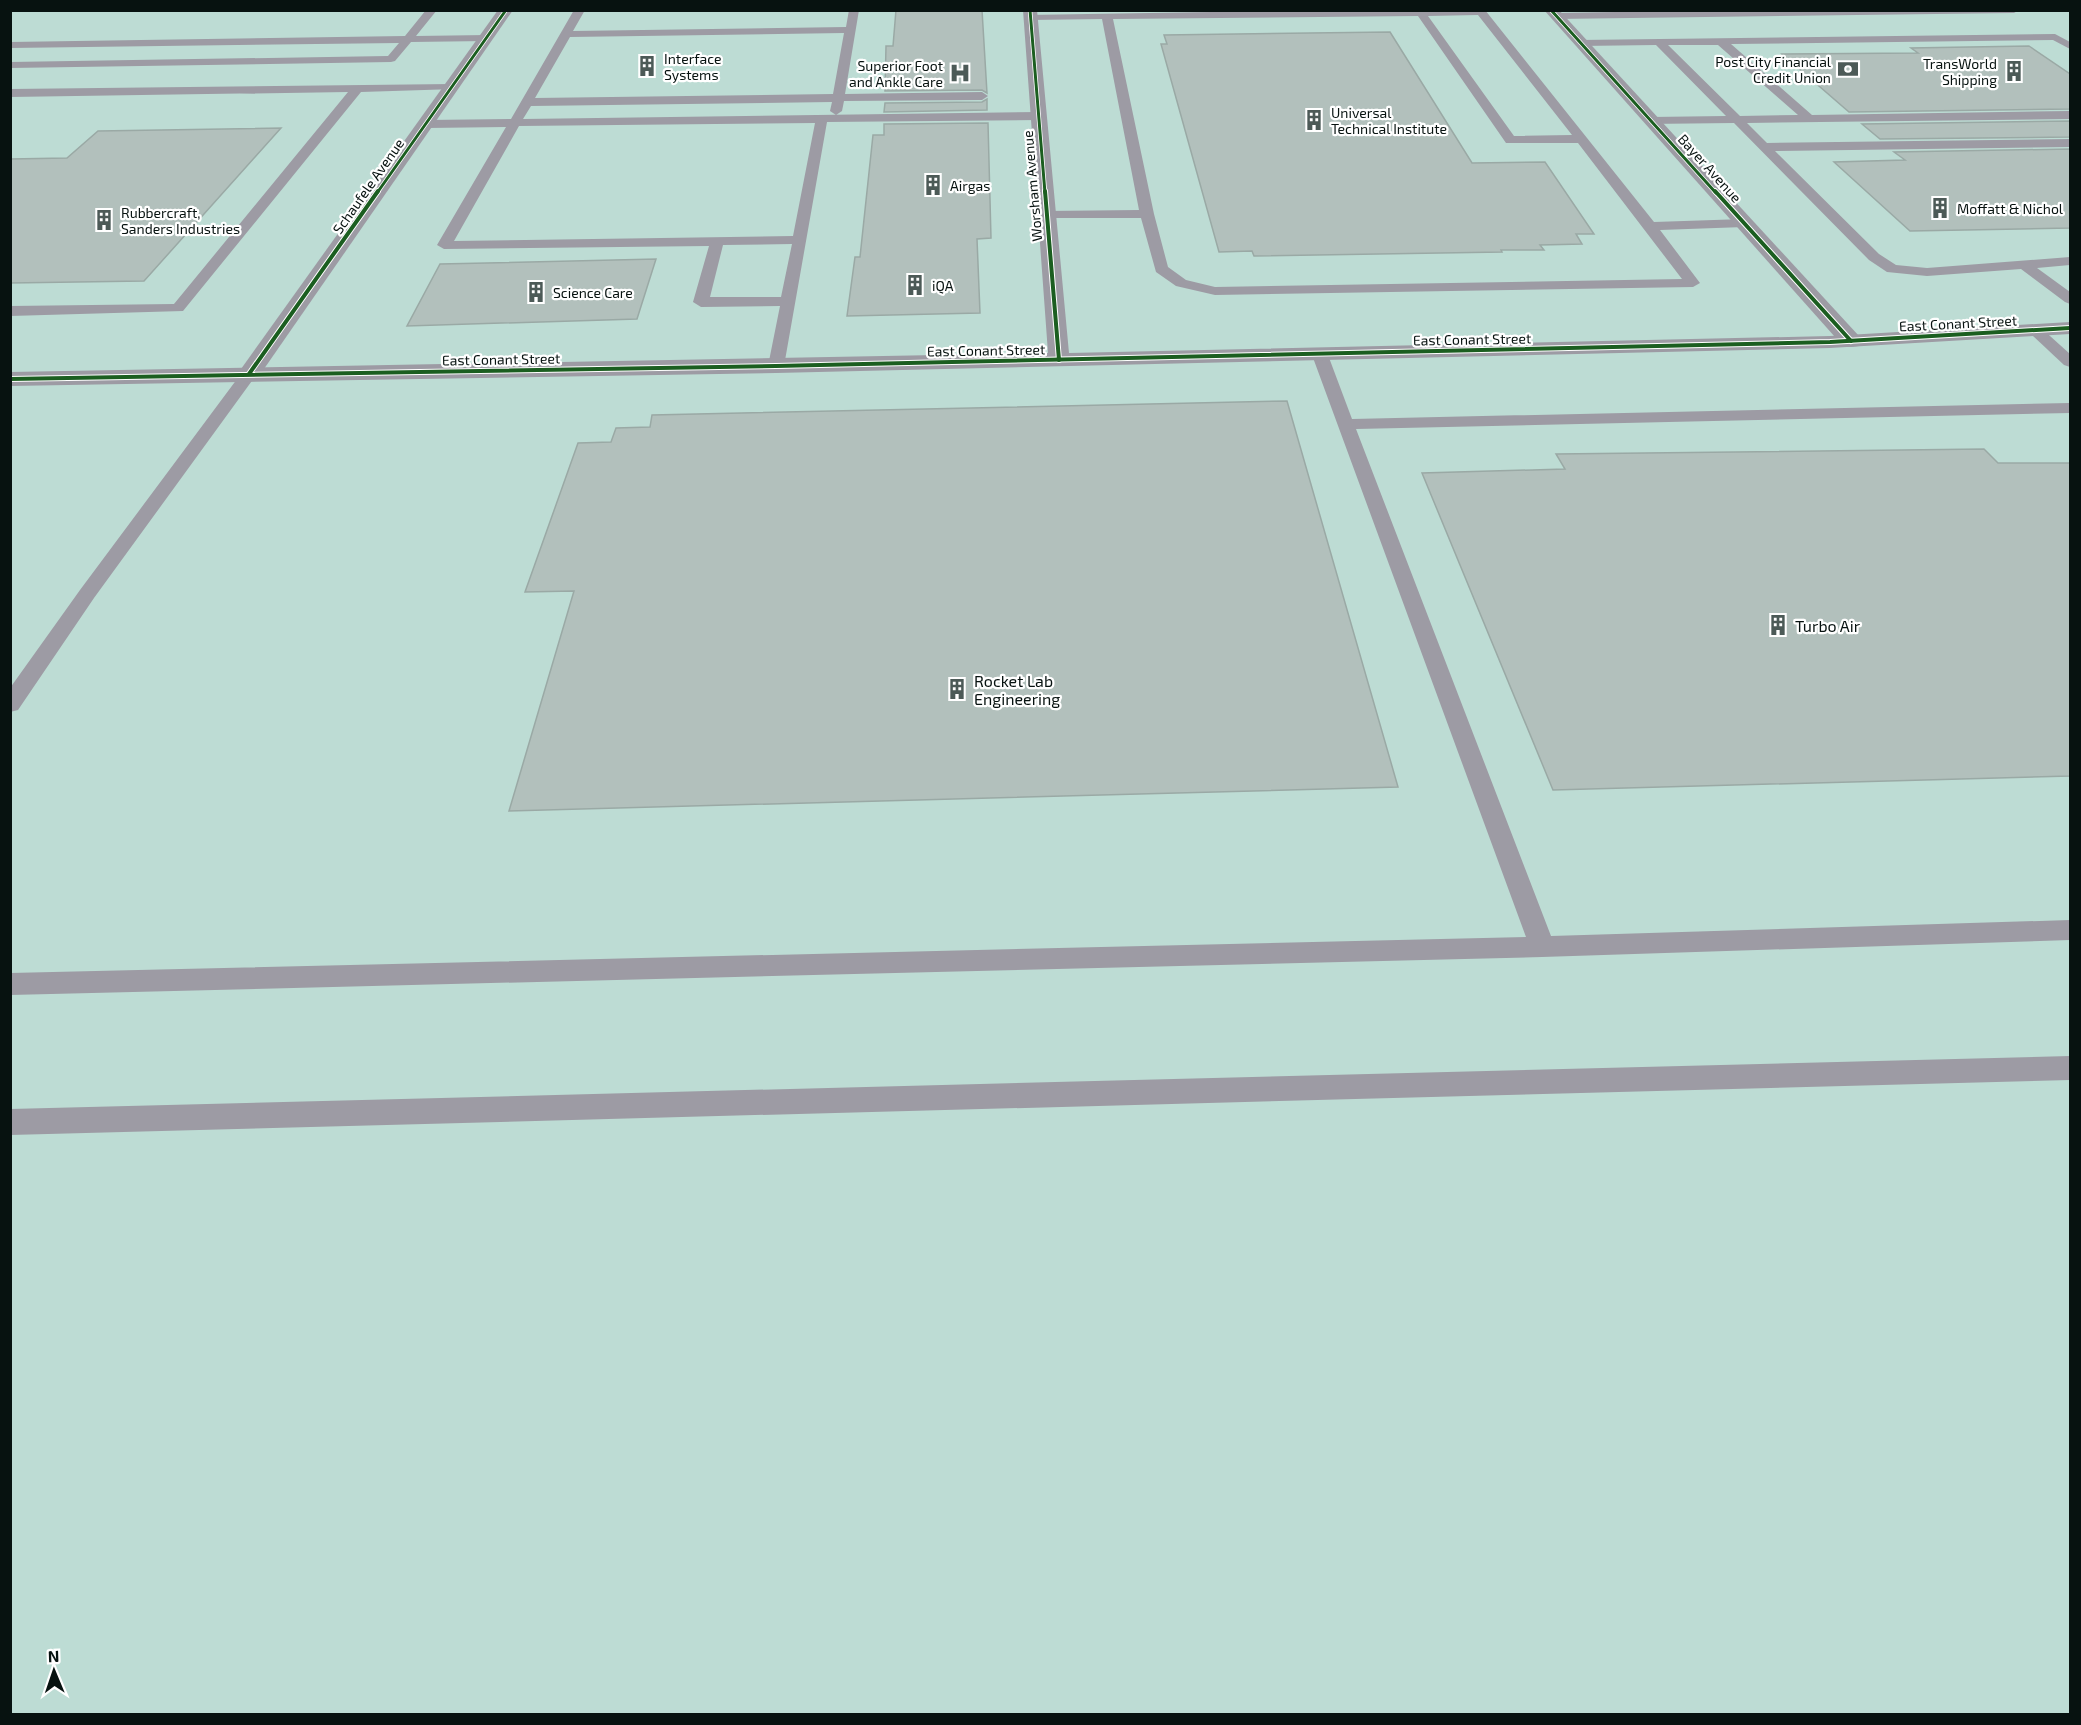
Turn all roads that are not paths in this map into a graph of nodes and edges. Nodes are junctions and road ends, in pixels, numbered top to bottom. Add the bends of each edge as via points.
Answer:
1 (432, 10) edge
2 (506, 10) edge
3 (580, 10) edge
4 (854, 10) edge
5 (2014, 10) edge
6 (1421, 13) junction
7 (1553, 13) edge
8 (1620, 13) edge
9 (1030, 14) edge
10 (1107, 16) junction
11 (851, 30) junction
12 (567, 34) junction
13 (487, 38) junction
14 (408, 39) junction
15 (1659, 42) junction
16 (1722, 42) junction
17 (1580, 43) junction
18 (10, 45) edge
19 (2070, 46) edge
20 (10, 65) edge
21 (452, 87) junction
22 (357, 89) junction
23 (10, 93) edge
24 (982, 96) dead end
25 (839, 98) junction
26 (528, 102) junction
27 (2070, 115) edge
28 (1038, 117) junction
29 (828, 119) junction
30 (1809, 119) junction
31 (1738, 120) junction
32 (1651, 122) junction
33 (515, 123) junction
34 (427, 124) junction
35 (1583, 139) junction
36 (2070, 143) edge
37 (1765, 147) junction
38 (1147, 214) junction
39 (1046, 215) junction
40 (1744, 223) junction
41 (1650, 226) junction
42 (800, 240) junction
43 (717, 242) junction
44 (2070, 261) edge
45 (2023, 264) junction
46 (2070, 299) edge
47 (788, 301) junction
48 (10, 311) edge
49 (2070, 328) edge
50 (2035, 330) junction
51 (1851, 341) junction
52 (1320, 355) junction
53 (1059, 360) junction
54 (2070, 362) edge
55 (776, 366) junction
56 (249, 374) junction
57 (10, 379) edge
58 (2070, 408) edge
59 (1346, 423) junction
60 (10, 705) edge
61 (2070, 930) edge
62 (1542, 947) junction
63 (10, 984) edge
64 (2070, 1068) edge
65 (10, 1122) edge

1 - 14 lane
2 - 13 street, Schaufele Avenue
3 - 12 lane
4 - 11 lane
5 - 8 lane
6 - 10 lane
6 - 35 lane via 1481,12
6 - 35 lane via 1510,140
7 - 8 lane
7 - 17 street, Bayer Avenue
9 - 10 lane
9 - 28 street, Worsham Avenue
10 - 38 lane
11 - 12 lane
11 - 25 lane
12 - 26 lane
13 - 14 lane
13 - 21 street, Schaufele Avenue
14 - 18 lane
14 - 20 lane via 391,59
15 - 16 lane
15 - 17 lane
15 - 31 lane
16 - 19 lane via 2055,37
16 - 30 lane
17 - 32 street, Bayer Avenue
21 - 22 lane
21 - 34 street, Schaufele Avenue
22 - 23 lane
22 - 48 lane via 178,308
24 - 25 lane
25 - 26 lane
25 - 29 lane
26 - 33 lane
27 - 30 lane
28 - 29 lane
28 - 39 street, Worsham Avenue
29 - 33 lane
29 - 42 lane
30 - 31 lane
31 - 32 lane
31 - 37 lane
32 - 40 street, Bayer Avenue
33 - 34 lane
33 - 43 lane via 444,245
34 - 56 street, Schaufele Avenue
35 - 41 lane
36 - 37 lane
37 - 45 lane via 1874,257 1892,269 1928,272
38 - 39 lane
38 - 41 lane via 1161,269 1181,283 1215,291 1693,283
39 - 53 street, Worsham Avenue
40 - 41 lane
40 - 51 street, Bayer Avenue
42 - 43 lane
42 - 47 lane
43 - 47 lane via 701,302
44 - 45 lane
45 - 46 lane
47 - 55 lane
49 - 50 street, East Conant Street
50 - 51 street, East Conant Street
50 - 54 lane
51 - 52 street, East Conant Street
52 - 53 street, East Conant Street
52 - 59 lane
53 - 55 street, East Conant Street
55 - 56 street, East Conant Street
56 - 57 street, East Conant Street
56 - 60 lane
58 - 59 lane
59 - 62 lane
61 - 62 lane
62 - 63 lane
64 - 65 lane

